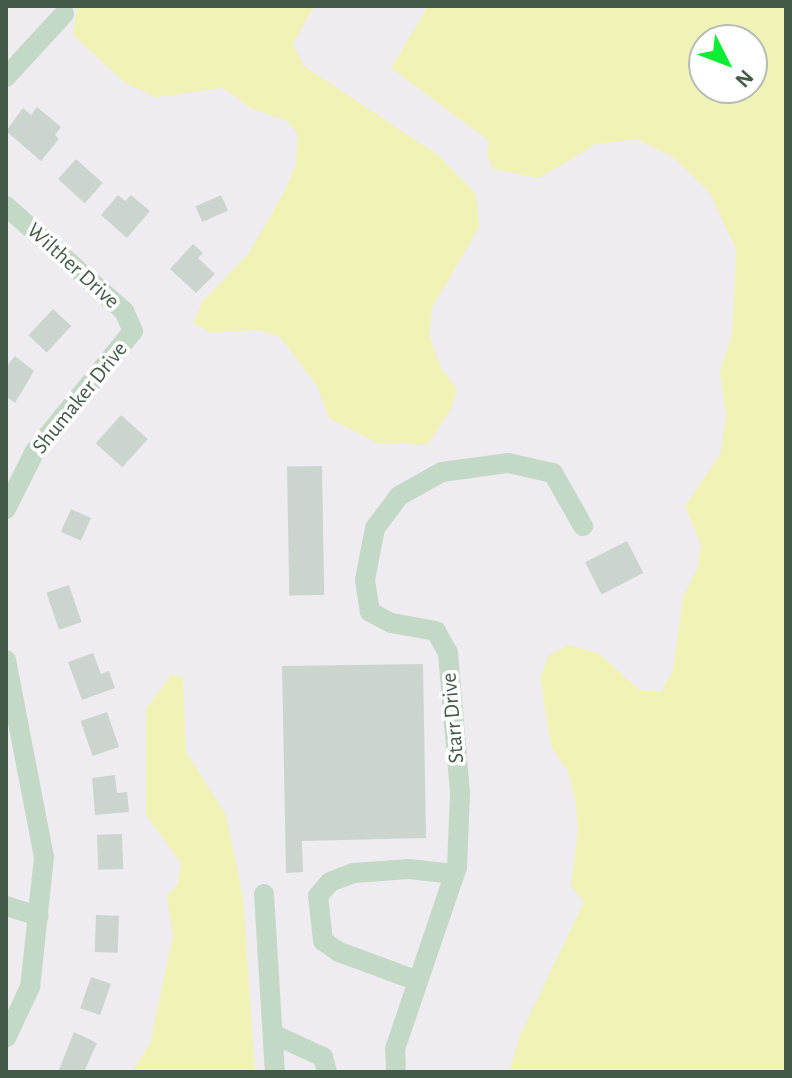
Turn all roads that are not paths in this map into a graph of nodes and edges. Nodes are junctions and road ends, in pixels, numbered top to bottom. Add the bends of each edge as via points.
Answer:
1 (64, 14) dead end
2 (6, 77) edge
3 (6, 206) edge
4 (133, 331) joint
5 (6, 509) edge
6 (583, 526) dead end
7 (6, 660) edge
8 (455, 874) junction
9 (264, 894) dead end
10 (6, 906) edge
11 (39, 916) junction
12 (418, 981) junction
13 (273, 1034) junction
14 (6, 1038) edge
15 (275, 1072) edge
16 (327, 1072) edge
17 (396, 1072) edge

1 - 2 street
3 - 4 street, Wilther Drive via 124,311
4 - 5 street, Shumaker Drive via 35,451
6 - 8 street, Starr Drive via 553,473 508,463 442,472 399,496 375,528 365,580 370,612 391,623 436,631 448,653 460,793
7 - 11 street via 44,857
8 - 12 street, Starr Drive
8 - 12 street via 409,869 354,873 330,882 318,896 323,941
9 - 13 street
10 - 11 street
11 - 14 street via 30,987
12 - 17 street, Starr Drive via 395,1049
13 - 15 street
13 - 16 street via 323,1057

